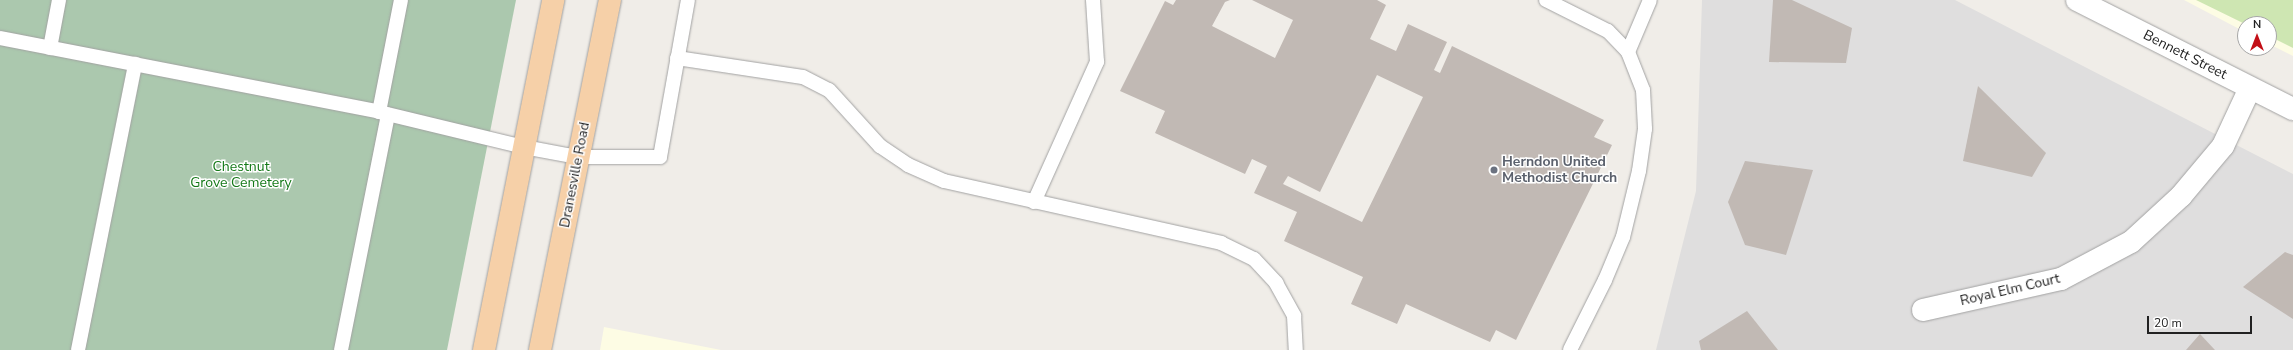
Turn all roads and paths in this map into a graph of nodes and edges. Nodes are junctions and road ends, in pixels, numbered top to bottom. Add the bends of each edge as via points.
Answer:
1 (59, 0) edge
2 (401, 0) edge
3 (553, 0) edge
4 (610, 0) edge
5 (688, 0) edge
6 (1093, 0) edge
7 (1546, 0) edge
8 (1650, 0) edge
9 (2077, 0) edge
10 (0, 38) edge
11 (50, 48) junction
12 (1628, 52) junction
13 (677, 58) junction
14 (135, 64) junction
15 (2250, 88) junction
16 (2293, 109) edge
17 (383, 113) junction
18 (524, 146) junction
19 (578, 157) junction
20 (1034, 202) junction
21 (1923, 310) dead end
22 (78, 350) edge
23 (341, 350) edge
24 (484, 350) edge
25 (540, 350) edge
26 (1296, 350) edge
27 (1570, 350) edge

1 - 11 lane
2 - 17 lane
3 - 18 main road
4 - 19 main road, Dranesville Road
5 - 13 lane
6 - 20 lane via 1097,62
7 - 12 lane via 1608,31
8 - 12 lane
9 - 15 street, Bennett Street
10 - 11 lane
11 - 14 lane
12 - 27 lane via 1643,90 1645,129 1639,171 1623,237
13 - 19 lane via 660,157
13 - 20 lane via 803,77 829,90 880,146 908,165 944,181
14 - 17 lane
14 - 22 lane
15 - 16 street, Bennett Street
15 - 21 street, Royal Elm Court via 2223,146 2181,196 2131,242 2061,279
17 - 18 lane
17 - 23 lane
18 - 19 lane
18 - 24 main road
19 - 25 main road, Dranesville Road
20 - 26 lane via 1221,242 1254,259 1276,283 1294,316

